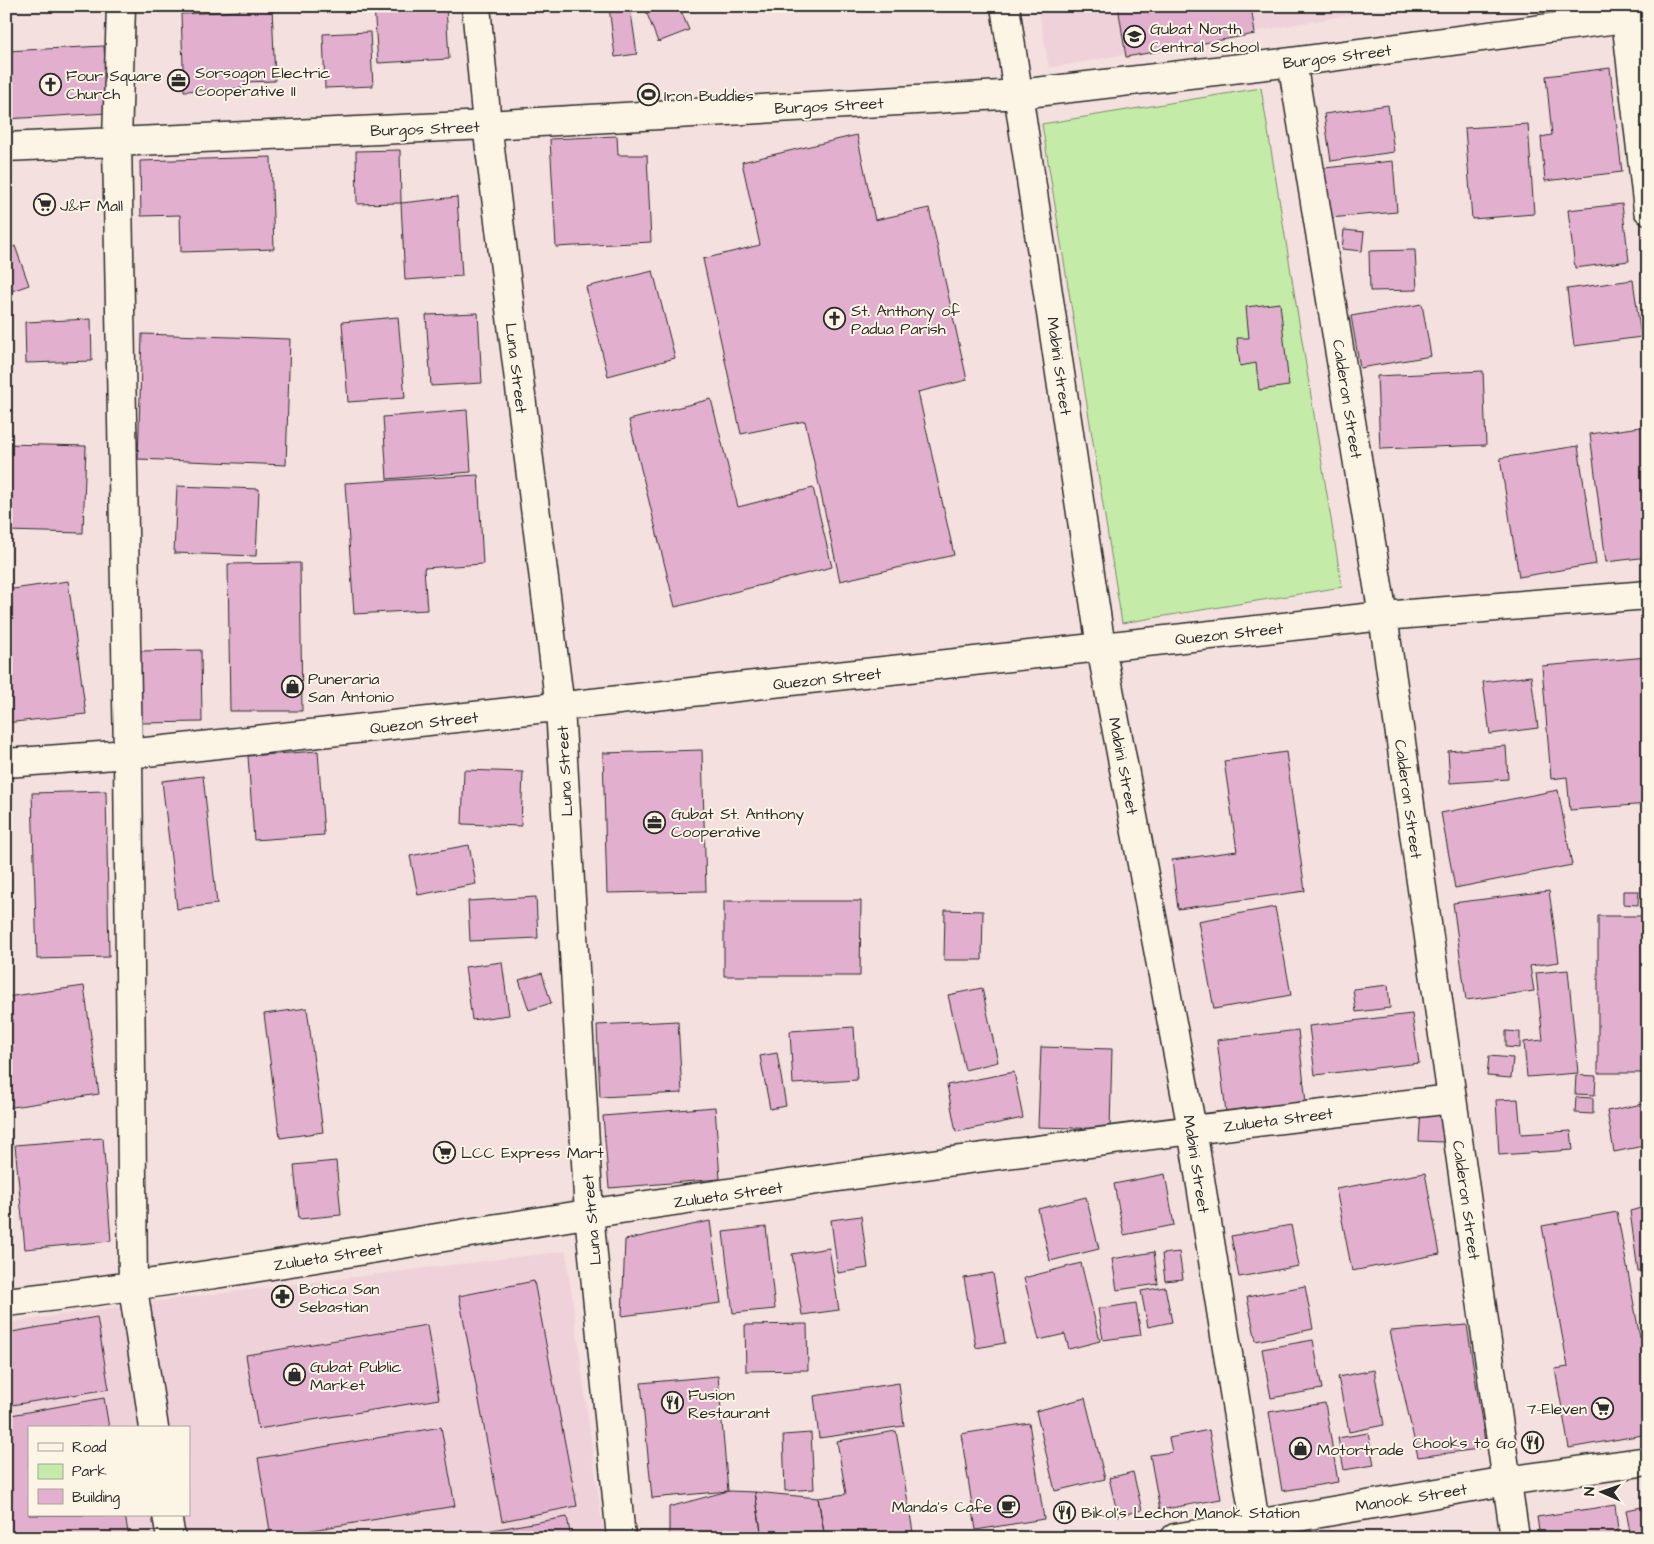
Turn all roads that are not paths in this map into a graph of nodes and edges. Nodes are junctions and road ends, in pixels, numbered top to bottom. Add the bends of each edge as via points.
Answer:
1 (122, 6) edge
2 (476, 6) edge
3 (1004, 6) edge
4 (1637, 17) edge
5 (1292, 62) junction
6 (1020, 94) junction
7 (487, 125) junction
8 (117, 141) junction
9 (6, 146) edge
10 (1648, 210) edge
11 (1648, 595) edge
12 (1383, 616) junction
13 (1102, 647) junction
14 (560, 707) junction
15 (128, 754) junction
16 (6, 763) edge
17 (1452, 1098) junction
18 (1192, 1129) junction
19 (589, 1214) junction
20 (133, 1288) junction
21 (6, 1302) edge
22 (154, 1426) edge
23 (1648, 1461) edge
24 (1507, 1481) junction
25 (167, 1516) edge
26 (1255, 1523) junction
27 (171, 1538) edge
28 (621, 1538) edge
29 (1176, 1538) edge
30 (1515, 1538) edge

1 - 8 street
2 - 7 street, Luna Street
3 - 6 street, Mabini Street
4 - 5 street, Burgos Street
4 - 10 street
5 - 6 street, Burgos Street
5 - 12 street, Calderon Street
6 - 7 street, Burgos Street
6 - 13 street, Mabini Street
7 - 8 street, Burgos Street
7 - 14 street, Luna Street
8 - 9 street, Burgos Street
8 - 15 street
11 - 12 street, Quezon Street
12 - 13 street, Quezon Street
12 - 17 street, Calderon Street
13 - 14 street, Quezon Street
13 - 18 street, Mabini Street
14 - 15 street, Quezon Street
14 - 19 street, Luna Street
15 - 16 street, Quezon Street
15 - 20 street
17 - 18 street, Zulueta Street
17 - 24 street, Calderon Street
18 - 19 street, Zulueta Street
18 - 26 street, Mabini Street
19 - 20 street, Zulueta Street
19 - 28 street, Luna Street
20 - 21 street, Zulueta Street
20 - 22 street
23 - 24 street, Manook Street
24 - 26 street, Manook Street
24 - 30 street, Calderon Street
25 - 27 street
26 - 29 street, Manook Street

